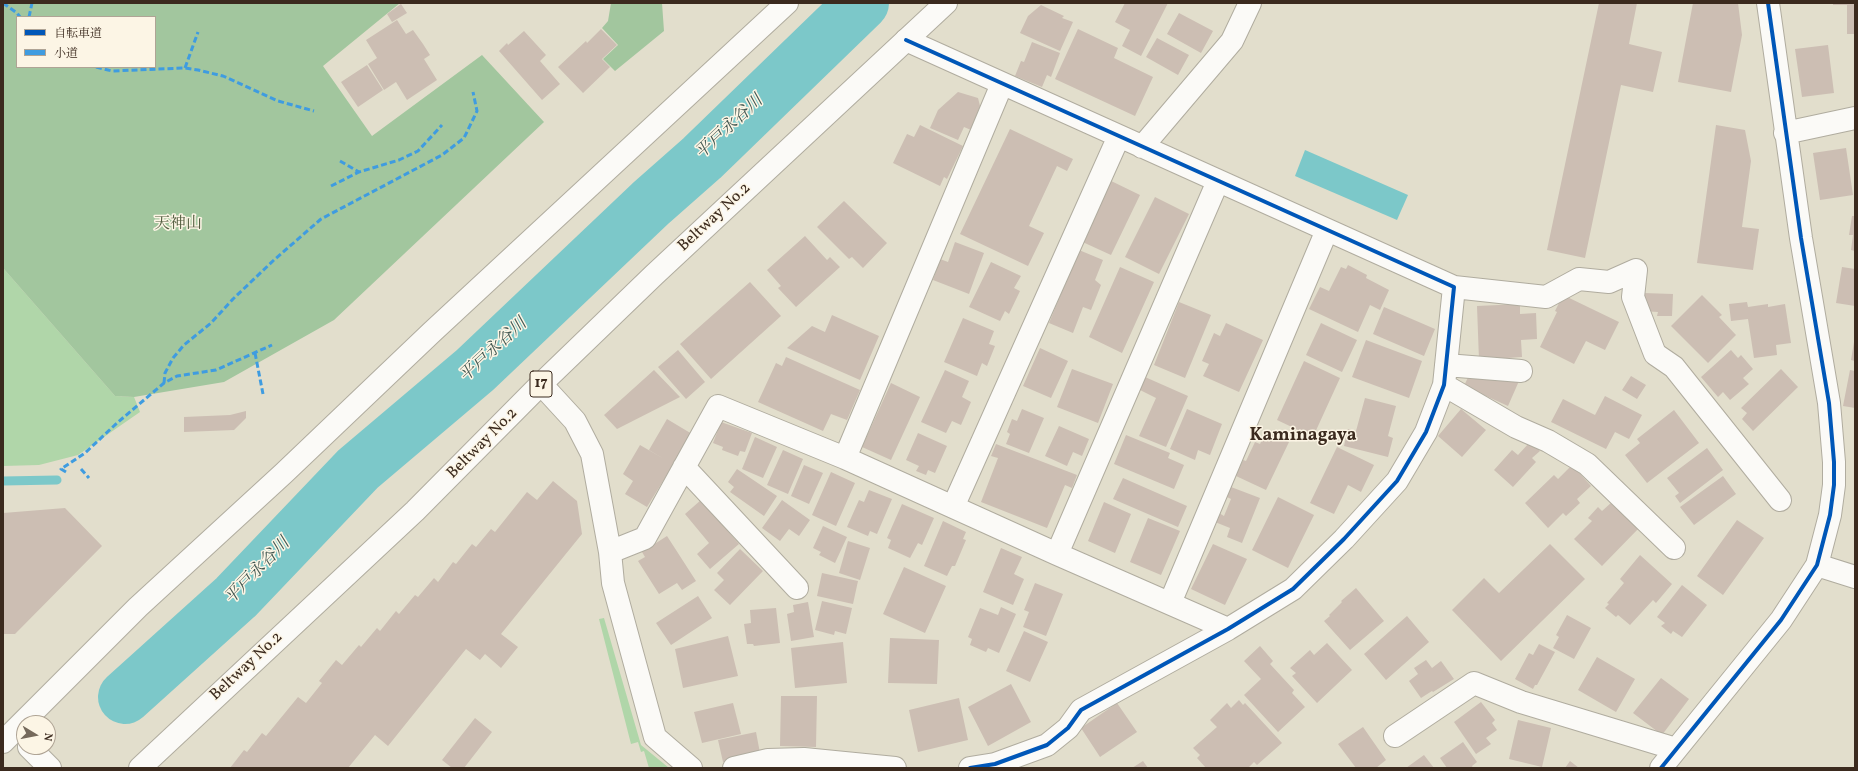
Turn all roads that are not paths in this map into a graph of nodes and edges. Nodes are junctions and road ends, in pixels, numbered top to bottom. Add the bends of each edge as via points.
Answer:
1 (787, 3) edge
2 (946, 3) edge
3 (1250, 3) edge
4 (1768, 3) edge
5 (906, 40) junction
6 (1002, 84) junction
7 (1855, 118) edge
8 (1785, 133) junction
9 (1119, 136) junction
10 (1142, 147) junction
11 (1218, 181) junction
12 (1327, 230) junction
13 (1454, 288) junction
14 (1521, 371) dead end
15 (1445, 375) junction
16 (541, 384) junction
17 (846, 458) junction
18 (684, 467) junction
19 (1780, 500) dead end
20 (954, 506) junction
21 (1674, 548) dead end
22 (1816, 550) junction
23 (610, 552) junction
24 (1056, 554) junction
25 (1855, 577) edge
26 (797, 588) dead end
27 (1170, 603) junction
28 (1228, 629) junction
29 (11, 734) edge
30 (1395, 736) dead end
31 (1676, 749) junction
32 (37, 755) edge
33 (806, 763) edge
34 (50, 768) edge
35 (140, 768) edge
36 (691, 768) edge
37 (734, 768) edge
38 (895, 768) edge
39 (970, 768) edge
40 (1661, 768) edge

1 - 29 street via 138,607
2 - 5 street, Beltway No.2 / 17
3 - 10 street via 1232,40
4 - 8 street
5 - 6 street
5 - 16 street, Beltway No.2 / 17
6 - 9 street
6 - 17 street
7 - 8 street
8 - 22 street via 1830,403 1834,485 1830,515
9 - 10 street
9 - 20 street
10 - 11 street
11 - 12 street
11 - 24 street
12 - 13 street
12 - 27 street
13 - 15 street
13 - 19 street via 1546,297 1579,279 1609,282 1636,270 1633,298 1655,354 1674,367
14 - 15 street
15 - 21 street via 1516,427 1548,441 1587,464
15 - 28 street via 1426,432 1397,481 1344,539 1293,589
16 - 23 street via 575,421 592,454
16 - 35 street, Beltway No.2 / 17 via 415,511
17 - 18 street via 718,406
17 - 20 street
18 - 23 street via 645,538
18 - 26 street
20 - 24 street
22 - 25 street
22 - 31 street via 1781,620
23 - 36 street via 613,583 655,737
24 - 27 street
27 - 28 street
28 - 39 street via 1081,710 1068,728 1047,745 995,764
30 - 31 street via 1474,683 1521,702
31 - 40 street
32 - 34 street
33 - 37 street via 768,760
33 - 38 street

